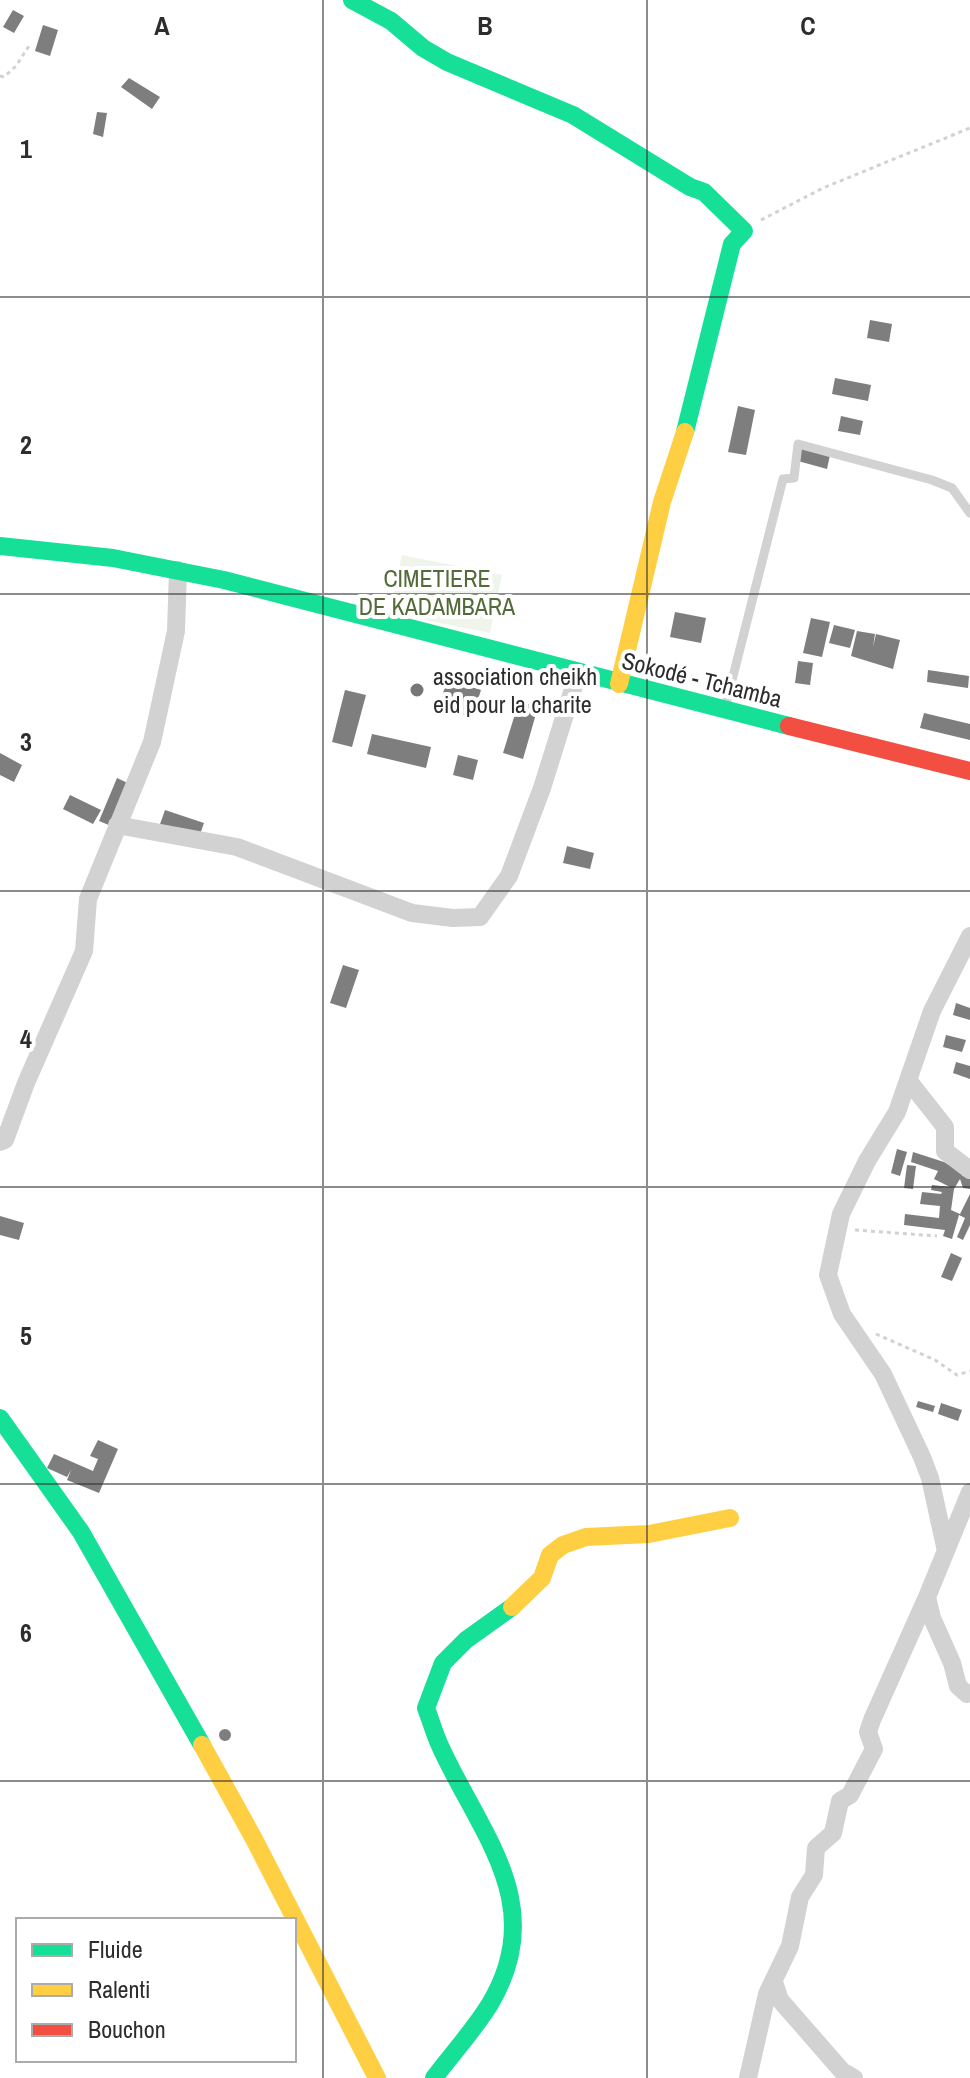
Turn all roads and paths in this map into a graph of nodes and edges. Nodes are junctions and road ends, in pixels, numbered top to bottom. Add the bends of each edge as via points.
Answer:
1 (352, 0) edge
2 (29, 46) dead end
3 (0, 76) edge
4 (970, 128) edge
5 (744, 231) junction
6 (970, 513) edge
7 (0, 546) edge
8 (178, 570) junction
9 (578, 673) junction
10 (619, 684) junction
11 (725, 709) junction
12 (970, 771) edge
13 (117, 825) junction
14 (970, 936) edge
15 (908, 1080) junction
16 (0, 1142) edge
17 (970, 1170) edge
18 (839, 1229) junction
19 (937, 1236) dead end
20 (875, 1333) dead end
21 (970, 1371) edge
22 (0, 1418) edge
23 (970, 1492) edge
24 (730, 1518) dead end
25 (946, 1551) junction
26 (927, 1597) junction
27 (967, 1694) dead end
28 (295, 1918) edge
29 (296, 1921) edge
30 (774, 1982) junction
31 (377, 2078) edge
32 (434, 2078) edge
33 (748, 2078) edge
34 (854, 2078) edge

1 - 5 street via 447,62 573,115 704,192
2 - 3 path via 16,66
4 - 5 path via 823,188
5 - 10 street via 732,244
6 - 11 lane via 952,488 798,444 794,478 783,479
7 - 8 street, Sokodé - Tchamba
8 - 9 street, Sokodé - Tchamba
8 - 13 street via 176,631 152,742
9 - 10 street, Sokodé - Tchamba
9 - 13 street via 509,876 480,917 412,913 237,847
10 - 11 street, Sokodé - Tchamba
11 - 12 street, Sokodé - Tchamba
13 - 16 street via 88,899 84,951
14 - 15 street via 932,1011
15 - 17 street via 945,1127 945,1151
15 - 18 street via 897,1112 841,1214
18 - 19 path
18 - 25 street via 828,1275 842,1314 883,1374 922,1457
20 - 21 path via 957,1375
22 - 28 street via 81,1532 123,1603
23 - 25 street
24 - 32 street via 649,1534 586,1537 563,1545 550,1555 542,1578 518,1603 443,1663 426,1708 445,1758 493,1846 508,1881 513,1911 511,1946 490,2004
25 - 26 street
26 - 27 street via 958,1686
26 - 30 street via 868,1732 874,1749 850,1795 840,1801 833,1833 816,1848 814,1875 800,1897 790,1946
29 - 31 street
30 - 33 street
30 - 34 street via 780,2000

